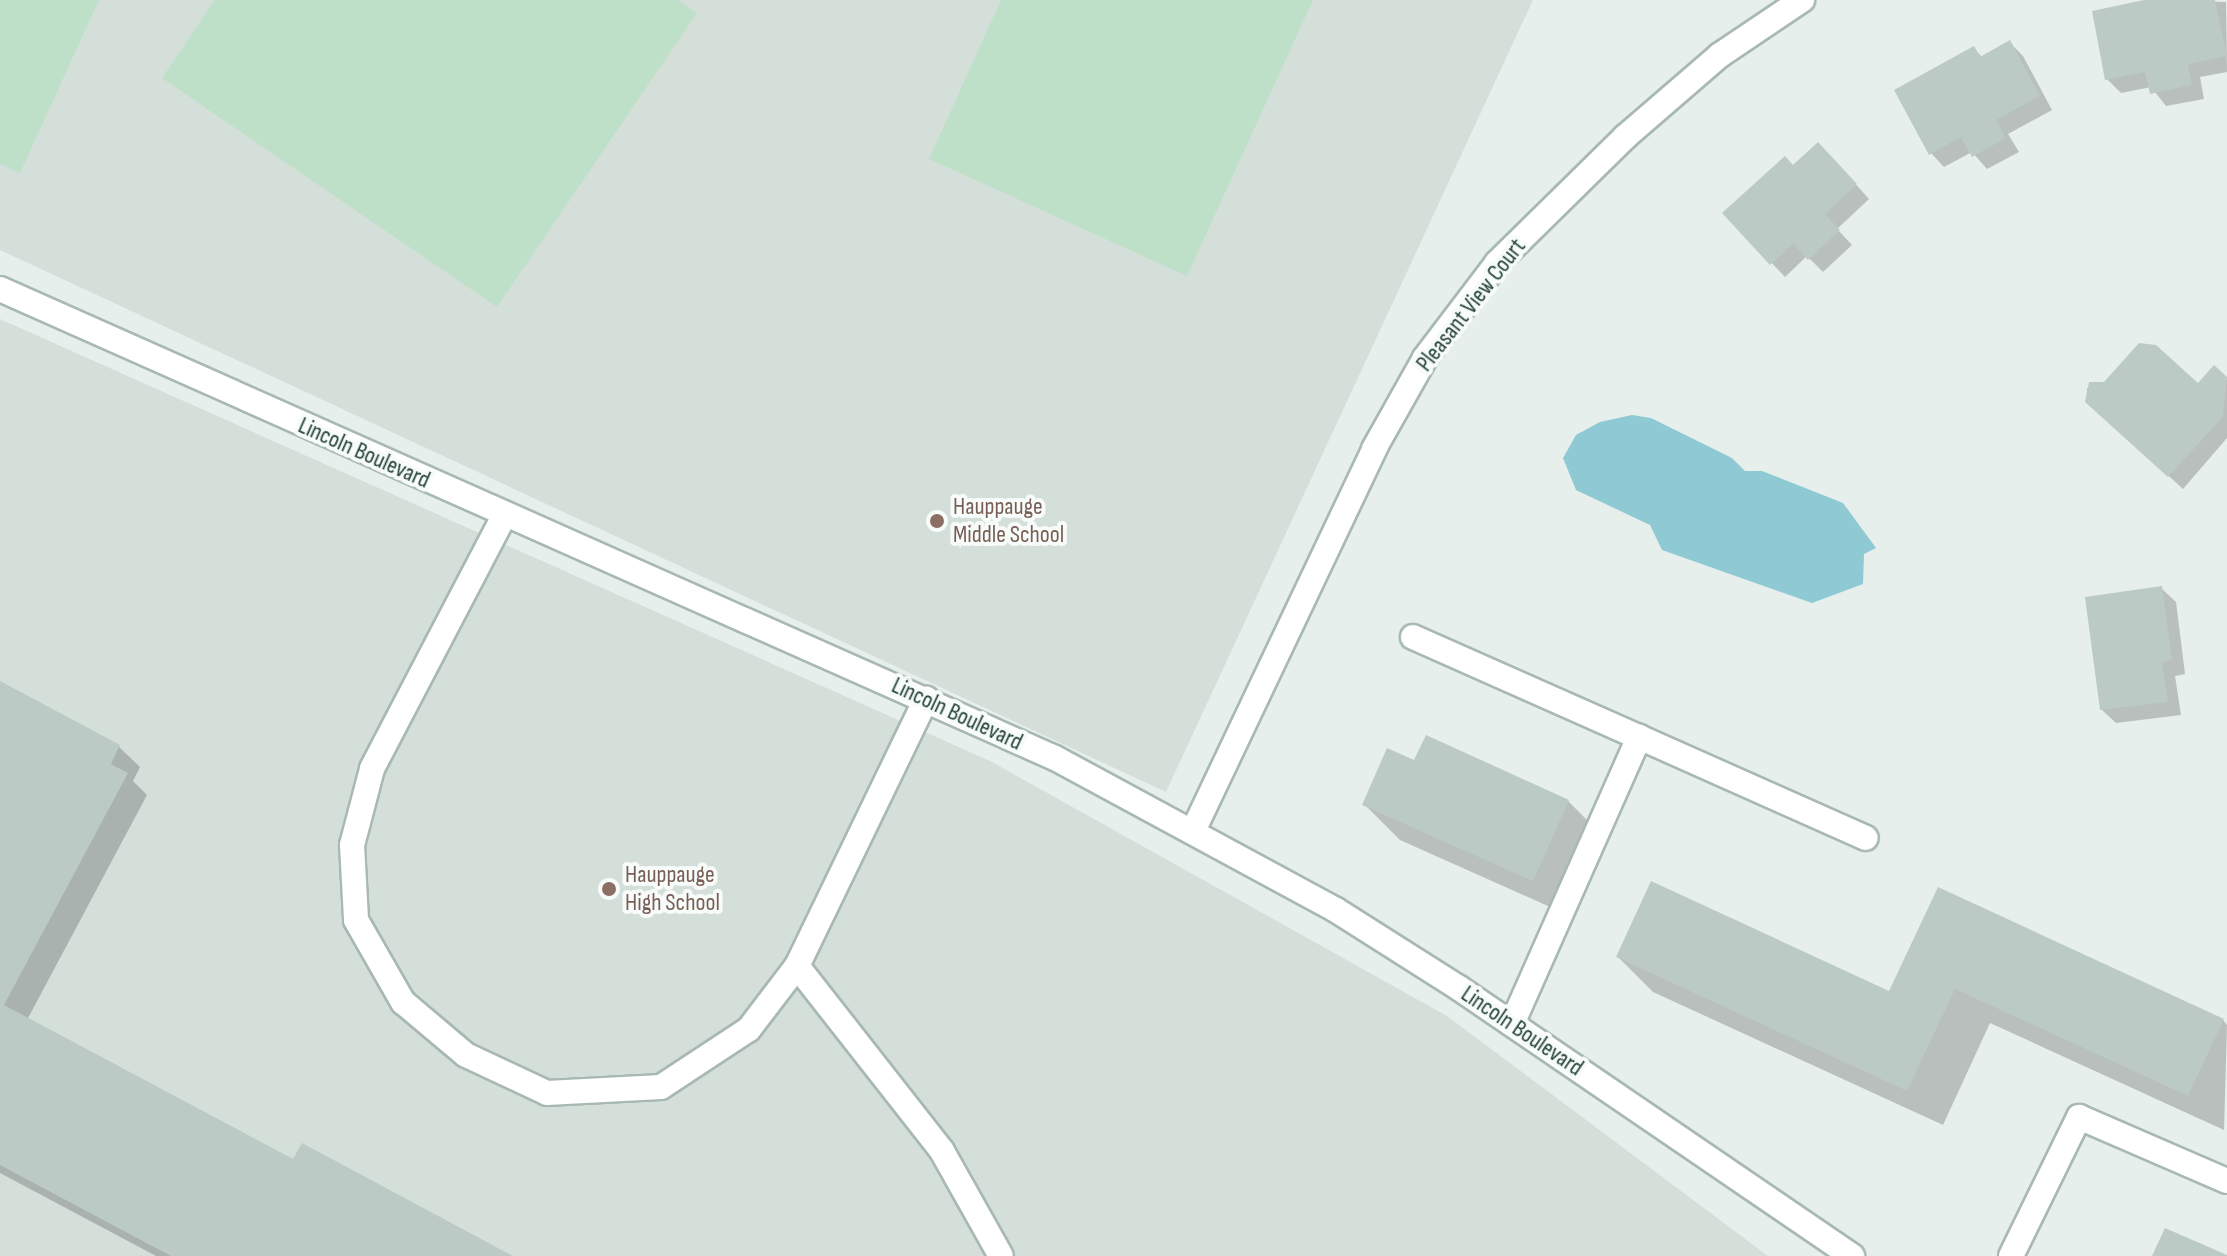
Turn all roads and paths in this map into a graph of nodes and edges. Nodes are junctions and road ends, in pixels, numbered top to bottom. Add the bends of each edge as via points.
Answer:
1 (1802, 0) edge
2 (0, 289) edge
3 (504, 516) junction
4 (1413, 637) dead end
5 (926, 699) junction
6 (1639, 737) junction
7 (1193, 831) junction
8 (1866, 838) dead end
9 (797, 966) junction
10 (1512, 1024) junction
11 (2225, 1175) edge
12 (1001, 1256) edge
13 (1852, 1256) edge
14 (2011, 1256) edge

1 - 7 street, Pleasant View Court via 1720,55 1625,137 1497,263 1425,358 1374,449
2 - 3 street, Lincoln Boulevard
3 - 5 street, Lincoln Boulevard
3 - 9 street via 372,769 352,845 356,920 403,1002 466,1055 547,1093 661,1087 749,1029
4 - 6 street
5 - 7 street, Lincoln Boulevard via 1055,758
5 - 9 street
6 - 8 street
6 - 10 street
7 - 10 street, Lincoln Boulevard via 1336,910
9 - 12 street via 942,1151
10 - 13 street, Lincoln Boulevard
11 - 14 street via 2079,1117

